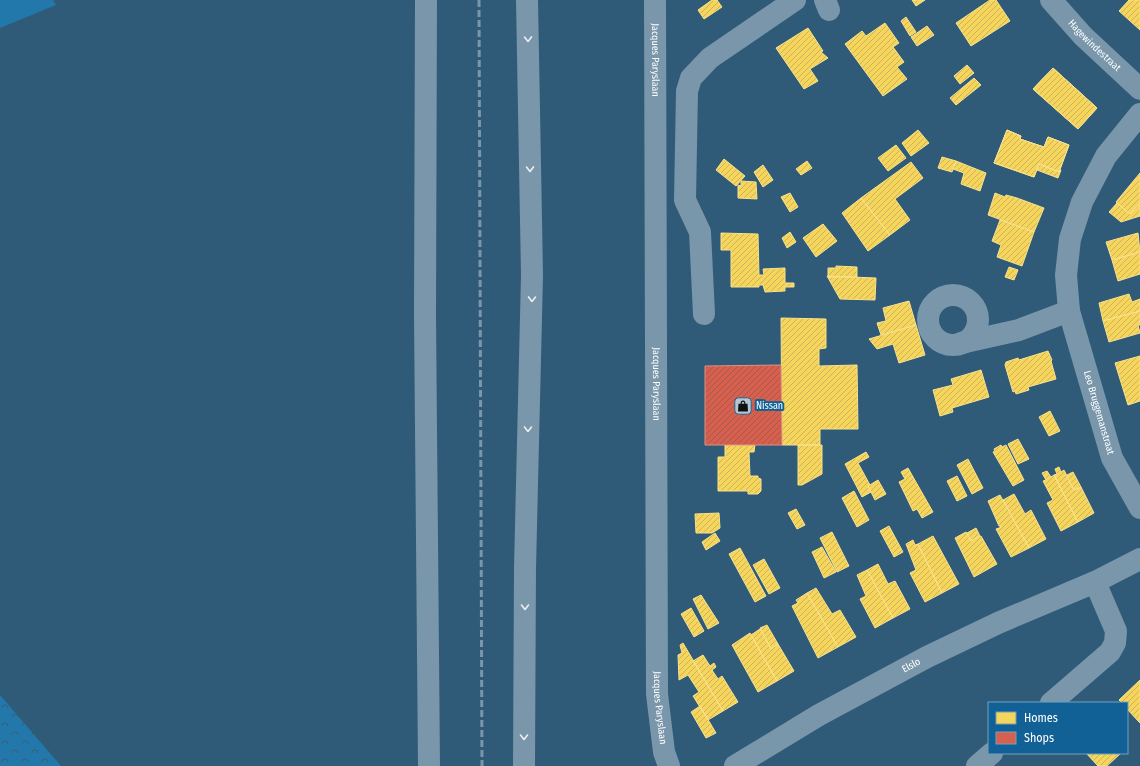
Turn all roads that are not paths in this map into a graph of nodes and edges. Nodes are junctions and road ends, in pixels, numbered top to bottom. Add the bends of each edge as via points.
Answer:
1 (426, 0) edge
2 (527, 0) edge
3 (655, 0) edge
4 (796, 0) edge
5 (1051, 0) edge
6 (1140, 89) edge
7 (1140, 114) edge
8 (1069, 311) junction
9 (704, 314) dead end
10 (961, 343) dead end
11 (1140, 508) edge
12 (1140, 559) edge
13 (1095, 582) junction
14 (1052, 702) edge
15 (991, 754) edge
16 (429, 766) edge
17 (524, 766) edge
18 (669, 766) edge
19 (735, 766) edge
20 (977, 766) edge

1 - 16 street via 425,315
2 -> 17 highway via 532,275 525,568
3 - 18 highway, Jacques Paryslaan via 657,694 664,752
4 - 9 street via 710,58 691,78 687,91 684,200 700,232
5 - 6 street, Hagewindestraat via 1083,36
7 - 8 street, Leo Bruggemanstraat via 1106,156 1082,202 1070,239 1066,275
8 - 10 street via 1019,330
8 - 11 street, Leo Bruggemanstraat via 1112,458
12 - 13 street, Elslo
13 - 14 street via 1116,631 1115,643 1110,652
13 - 19 street, Elslo via 998,623 927,657 819,715
15 - 20 street

